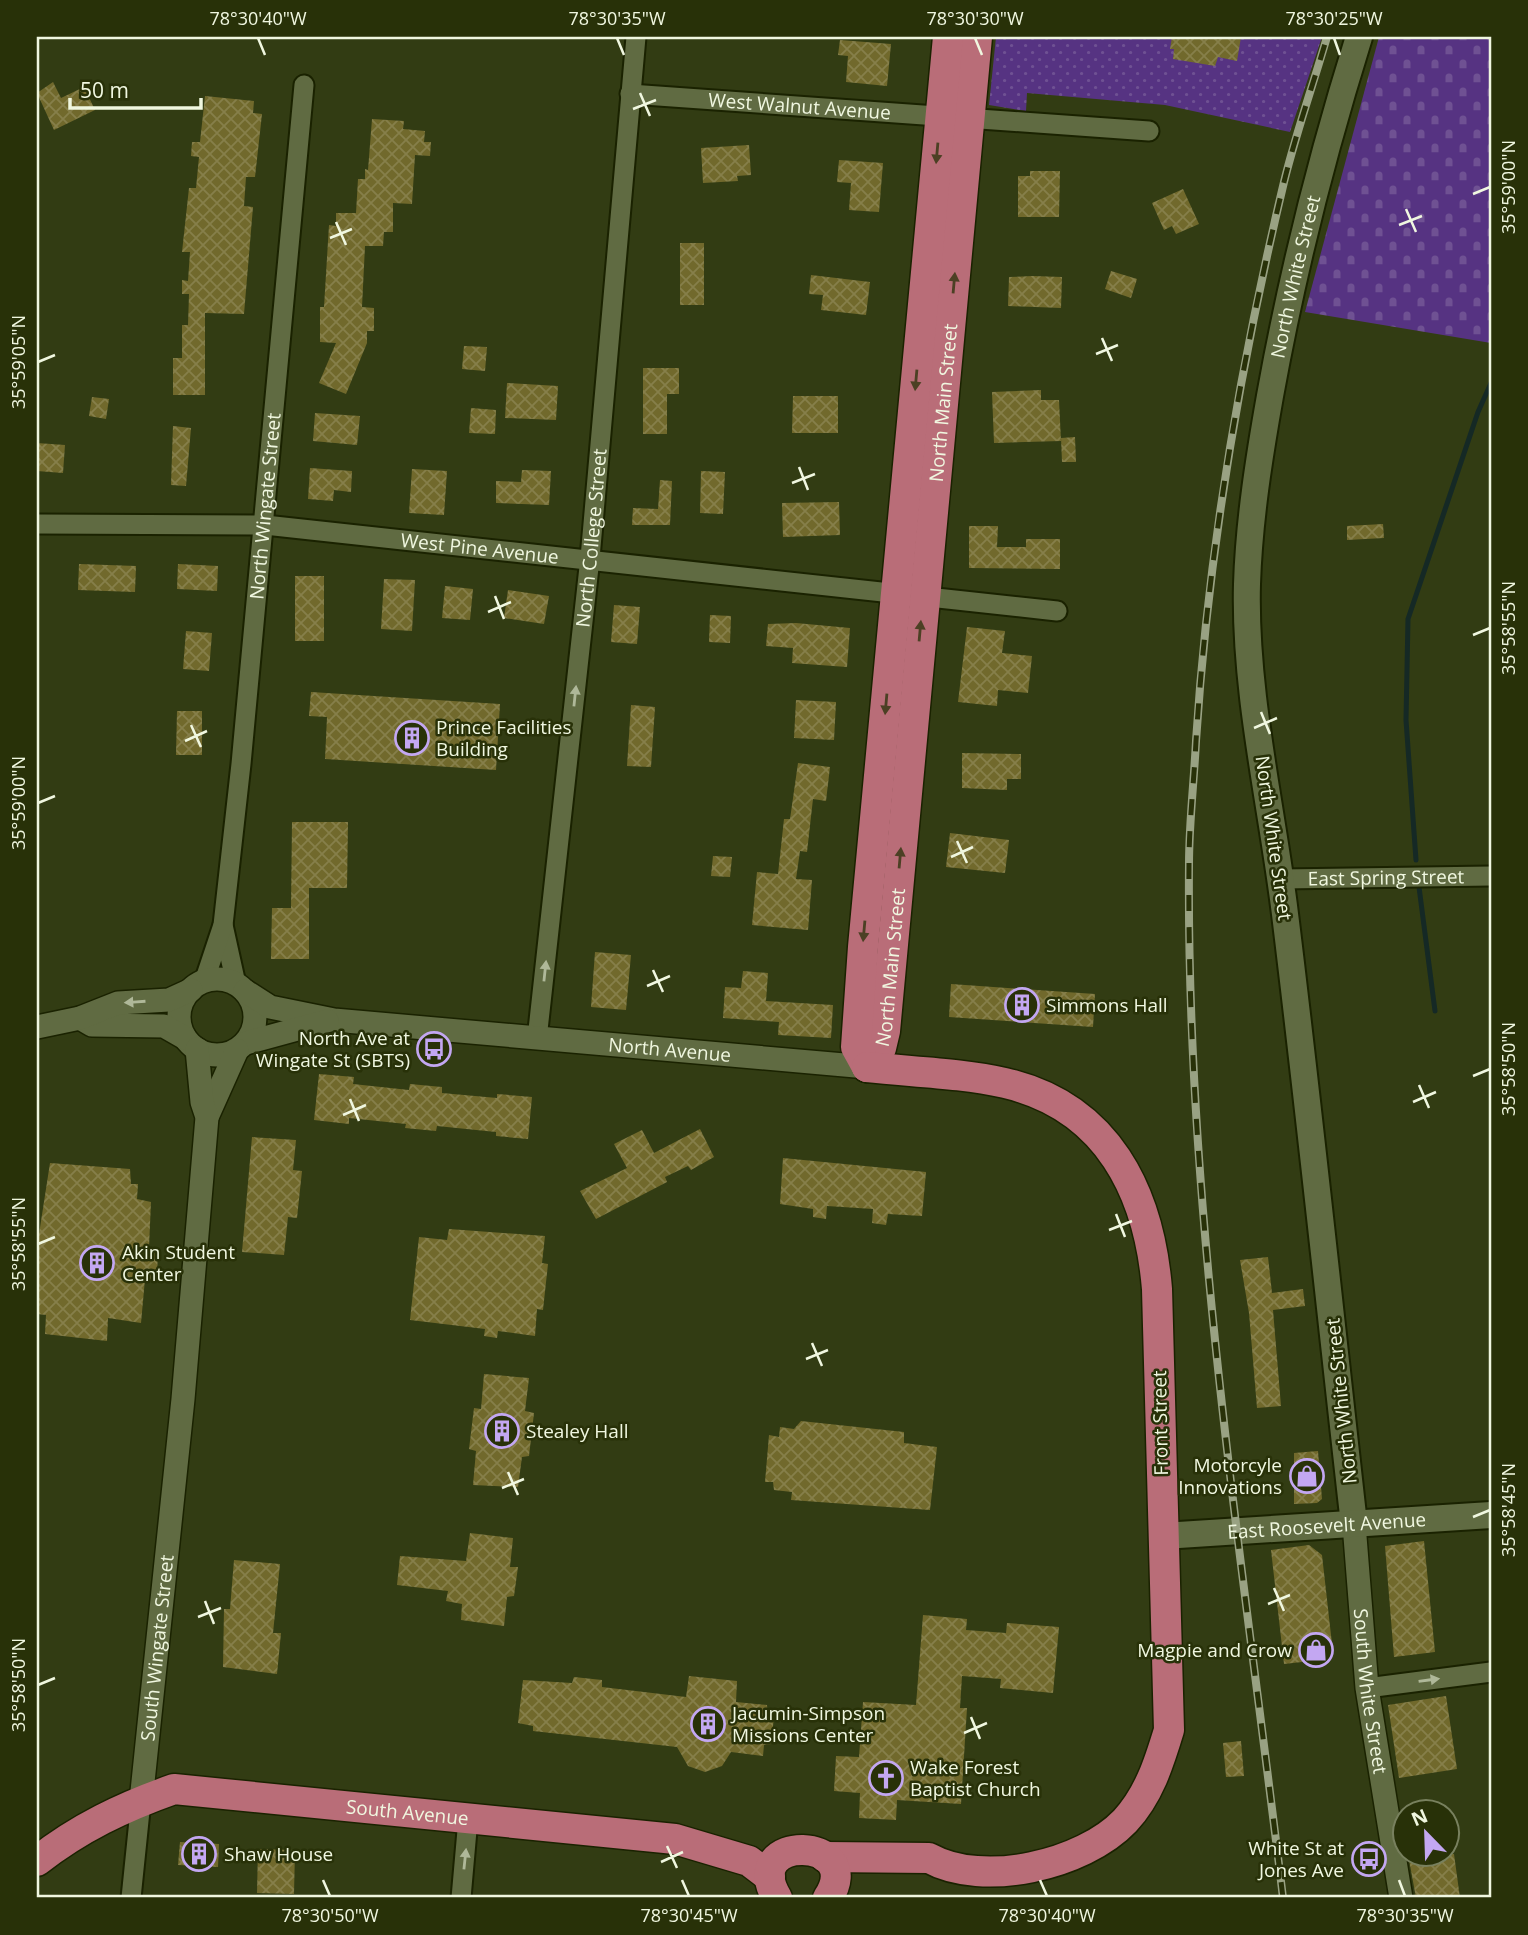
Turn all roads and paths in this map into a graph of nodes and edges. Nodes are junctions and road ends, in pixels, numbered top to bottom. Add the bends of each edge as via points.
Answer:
1 (636, 37) edge
2 (948, 37) edge
3 (976, 37) edge
4 (1359, 37) edge
5 (303, 85) dead end
6 (630, 94) junction
7 (954, 118) junction
8 (1149, 131) dead end
9 (37, 524) edge
10 (265, 526) junction
11 (590, 558) junction
12 (910, 594) junction
13 (1057, 611) dead end
14 (1491, 876) edge
15 (1281, 879) junction
16 (223, 925) junction
17 (197, 986) junction
18 (241, 987) junction
19 (80, 1018) junction
20 (334, 1020) junction
21 (37, 1027) edge
22 (537, 1039) junction
23 (191, 1043) junction
24 (241, 1046) junction
25 (867, 1067) junction
26 (1005, 1083) joint
27 (207, 1117) junction
28 (1491, 1516) edge
29 (1354, 1524) junction
30 (1163, 1536) junction
31 (1491, 1672) edge
32 (1367, 1688) junction
33 (141, 1801) junction
34 (468, 1819) junction
35 (675, 1839) junction
36 (786, 1852) junction
37 (37, 1861) edge
38 (829, 1879) edge
39 (774, 1888) edge
40 (131, 1898) edge
41 (461, 1898) edge
42 (1401, 1898) edge

1 - 6 street, North College Street
2 - 7 main road, North Main Street
3 - 7 main road, North Main Street
4 - 15 main road, North White Street via 1304,226 1265,426 1250,536 1248,628
5 - 10 street, North Wingate Street
6 - 7 street, West Walnut Avenue
6 - 11 street, North College Street
7 - 8 street, West Walnut Avenue
7 - 12 main road, North Main Street
9 - 10 street, West Pine Avenue
10 - 11 street, West Pine Avenue
10 - 16 street, North Wingate Street
11 - 12 street, West Pine Avenue
22 -> 11 street, North College Street
12 - 13 street, West Pine Avenue
12 - 25 main road, North Main Street via 885,1031 881,1048
14 - 15 street, East Spring Street
15 - 29 main road, North White Street
16 - 17 street, North Wingate Street
16 - 18 street, North Wingate Street
17 - 18 street via 225,979
17 -> 19 street via 169,1000 118,1003
17 - 23 street via 179,1013
18 - 20 street, North Avenue via 270,1007
18 - 24 street via 255,1011 252,1033
19 - 21 street
19 - 23 street via 92,1025 164,1026
20 - 22 street, North Avenue
20 - 24 street, North Avenue
22 - 25 street, North Avenue
23 - 24 street via 214,1055
23 - 27 street
24 - 27 street
25 - 26 main road, North Avenue
26 - 30 main road, Front Street via 1051,1100 1095,1134 1126,1173 1145,1212 1157,1289
27 - 33 street, South Wingate Street
28 - 29 main road, East Roosevelt Avenue
29 - 30 main road, East Roosevelt Avenue
29 - 32 street, South White Street
30 - 38 main road, Front Street via 1169,1730 1154,1780 1125,1821 1071,1857 1039,1866 893,1868
32 -> 31 street
32 - 42 street, South White Street
33 - 34 main road, South Avenue via 174,1789
33 - 37 main road, South Avenue via 102,1818
33 - 40 street, South Wingate Street
34 - 35 main road, South Avenue
41 -> 34 street
35 - 36 main road, South Avenue via 717,1836
35 - 39 main road, South Avenue via 748,1861
36 - 38 main road, South Avenue via 806,1848
36 - 39 main road via 776,1862

